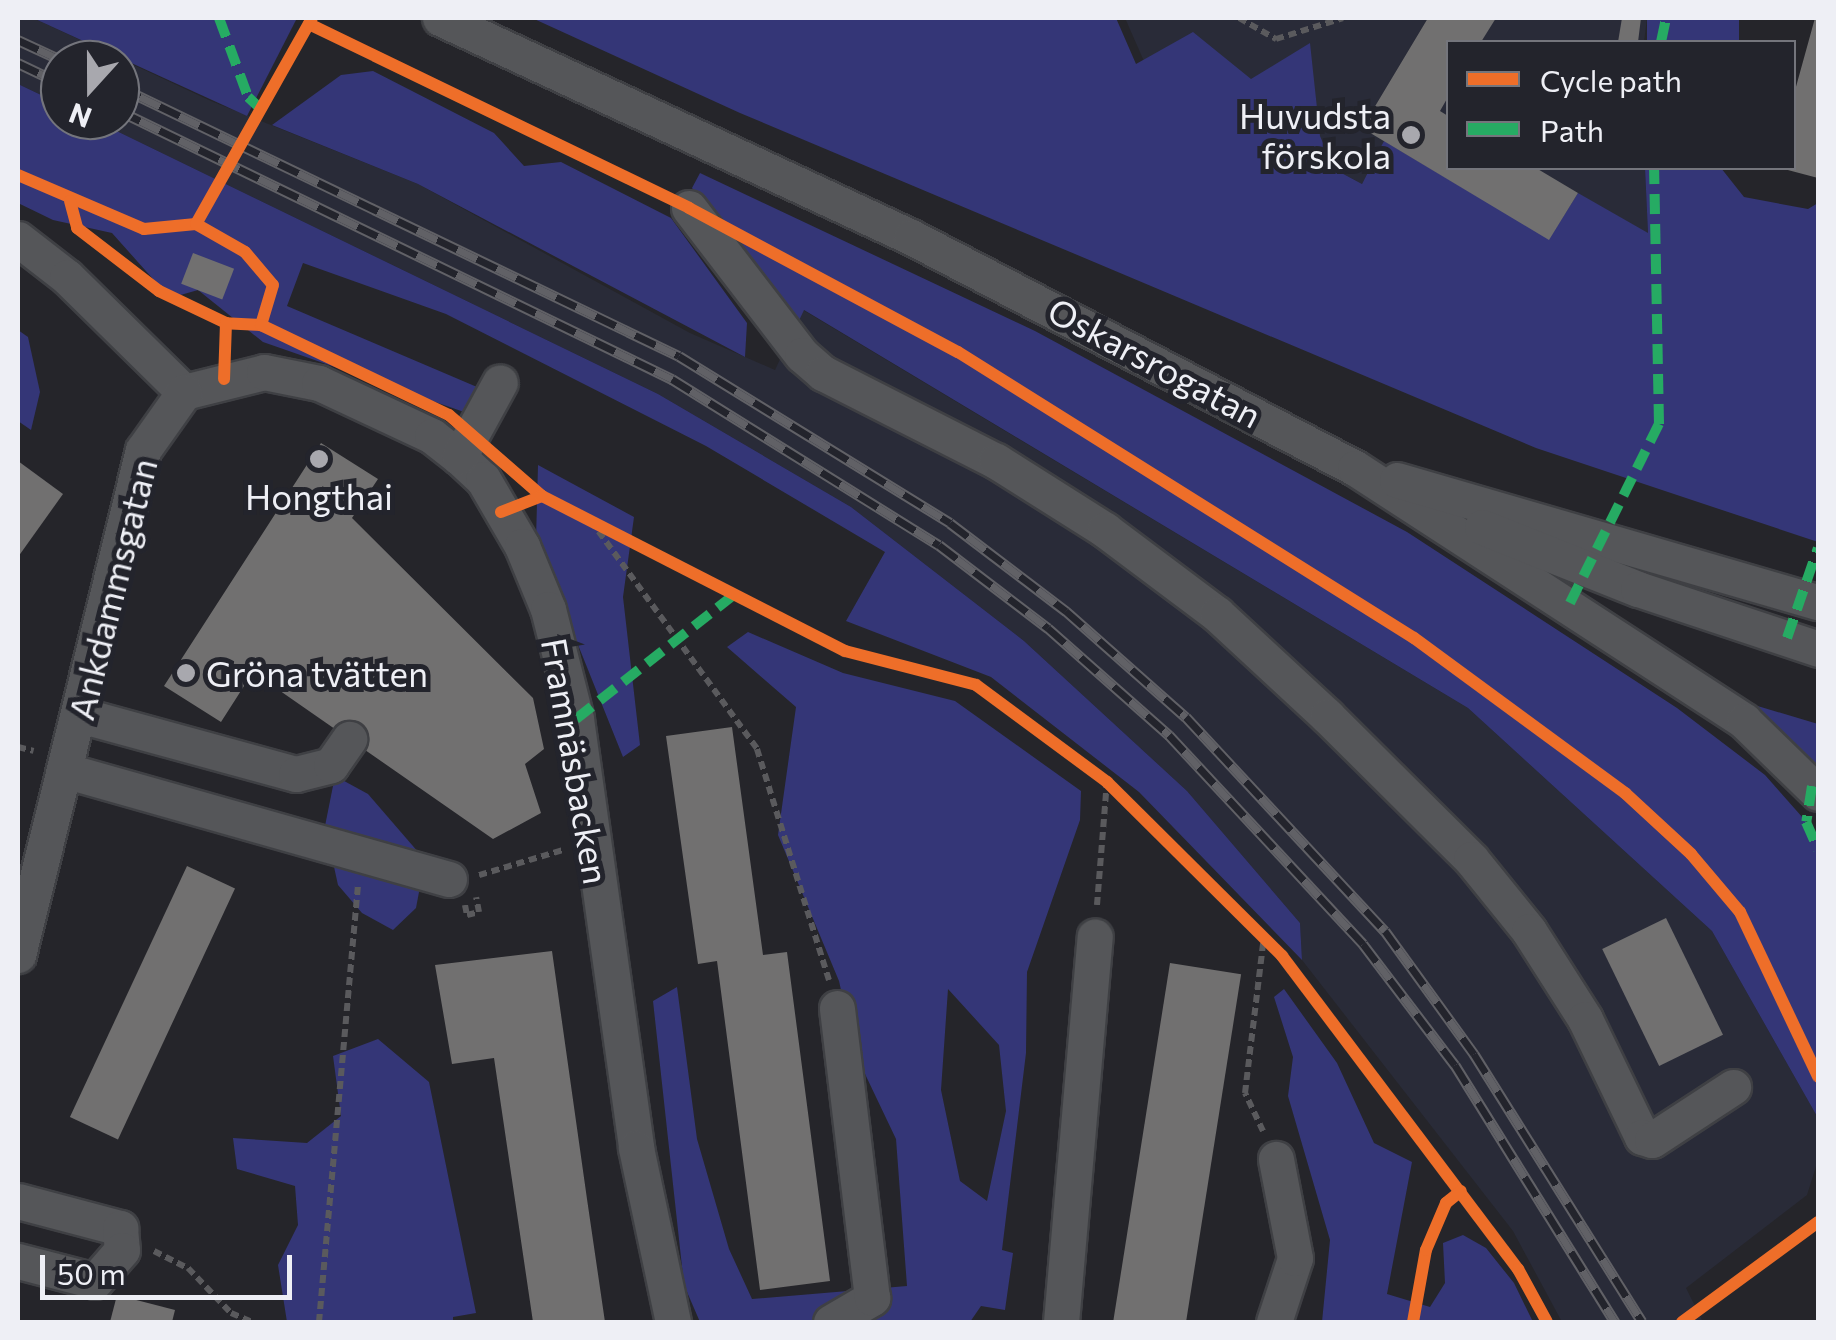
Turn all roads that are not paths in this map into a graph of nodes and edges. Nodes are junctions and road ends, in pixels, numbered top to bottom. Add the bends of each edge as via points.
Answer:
1 (440, 18) edge
2 (689, 208) dead end
3 (18, 239) edge
4 (500, 382) dead end
5 (184, 392) junction
6 (459, 457) junction
7 (1354, 468) junction
8 (1818, 602) edge
9 (1818, 648) edge
10 (80, 715) junction
11 (349, 739) dead end
12 (67, 771) junction
13 (1818, 793) edge
14 (461, 878) road end
15 (1095, 936) road end
16 (18, 955) edge
17 (837, 1008) road end
18 (1732, 1087) dead end
19 (1276, 1159) road end
20 (18, 1201) edge
21 (18, 1260) edge
22 (673, 1322) edge
23 (830, 1322) edge
24 (1061, 1322) edge
25 (1274, 1322) edge

1 - 7 street, Oskarsrogatan via 911,236
2 - 18 street via 791,342 823,372 996,460 1105,530 1217,614 1327,716 1471,859 1529,932 1585,1019 1642,1138 1652,1140
3 - 5 street via 67,277
4 - 6 street
5 - 6 street, Framnäsbacken via 264,372 319,383 432,436
5 - 10 street, Ankdammsgatan via 143,450
6 - 22 street, Framnäsbacken via 483,478 548,609 576,720 636,1148
7 - 8 street
7 - 9 street via 1638,589
7 - 13 street, Oskarsrogatan via 1730,711
10 - 11 street via 296,774 331,764
10 - 12 street, Ankdammsgatan
12 - 14 street
12 - 16 street, Ankdammsgatan
15 - 24 street
17 - 23 street via 872,1298
19 - 25 street via 1295,1258
20 - 21 street via 120,1228 122,1250 95,1281

